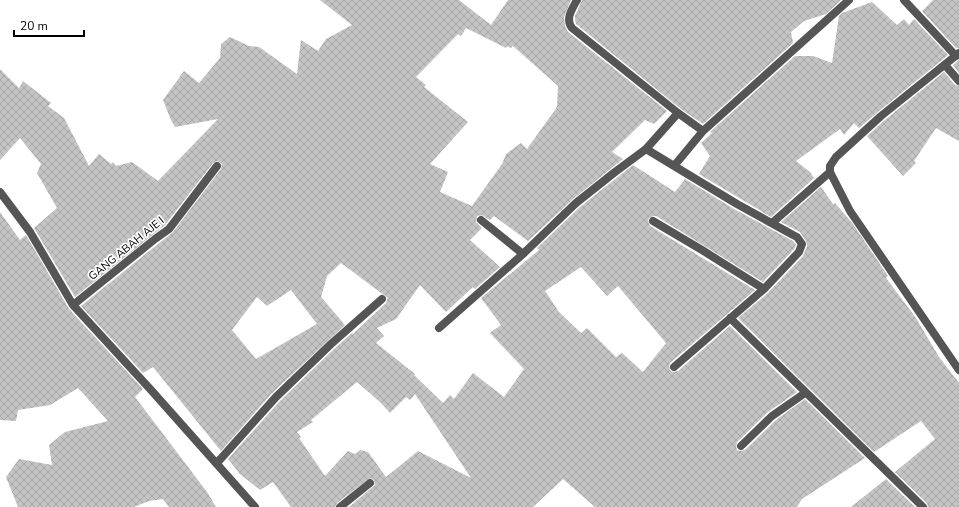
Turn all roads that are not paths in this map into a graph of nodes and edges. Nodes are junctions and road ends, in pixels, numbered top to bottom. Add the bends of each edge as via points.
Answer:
1 (577, 0) edge
2 (849, 0) edge
3 (904, 0) edge
4 (957, 55) edge
5 (945, 65) junction
6 (959, 81) edge
7 (678, 113) junction
8 (703, 131) junction
9 (646, 149) junction
10 (217, 166) dead end
11 (674, 166) junction
12 (830, 172) junction
13 (0, 192) edge
14 (482, 220) dead end
15 (653, 221) dead end
16 (772, 223) junction
17 (523, 254) junction
18 (764, 289) junction
19 (382, 299) dead end
20 (74, 304) junction
21 (730, 318) junction
22 (439, 328) dead end
23 (674, 368) dead end
24 (959, 370) edge
25 (805, 393) junction
26 (741, 446) dead end
27 (217, 463) junction
28 (370, 483) dead end
29 (255, 507) edge
30 (340, 507) edge
31 (923, 507) edge

1 - 7 street via 569,18 572,28
2 - 8 street
3 - 4 street
4 - 5 street
5 - 6 street
5 - 12 street via 881,116 836,157 830,166
7 - 8 street
7 - 9 street
8 - 11 street
9 - 11 street
9 - 17 street via 576,203
10 - 20 street, GANG ABAH AJE I via 169,229
11 - 16 street
12 - 16 street
12 - 24 street via 857,223
13 - 20 street via 30,232
14 - 17 street
15 - 18 street
16 - 18 street via 798,238 802,247
17 - 22 street
18 - 21 street
19 - 27 street via 276,397
20 - 27 street
21 - 23 street
21 - 25 street
25 - 26 street via 772,416
25 - 31 street
27 - 29 street
28 - 30 street

